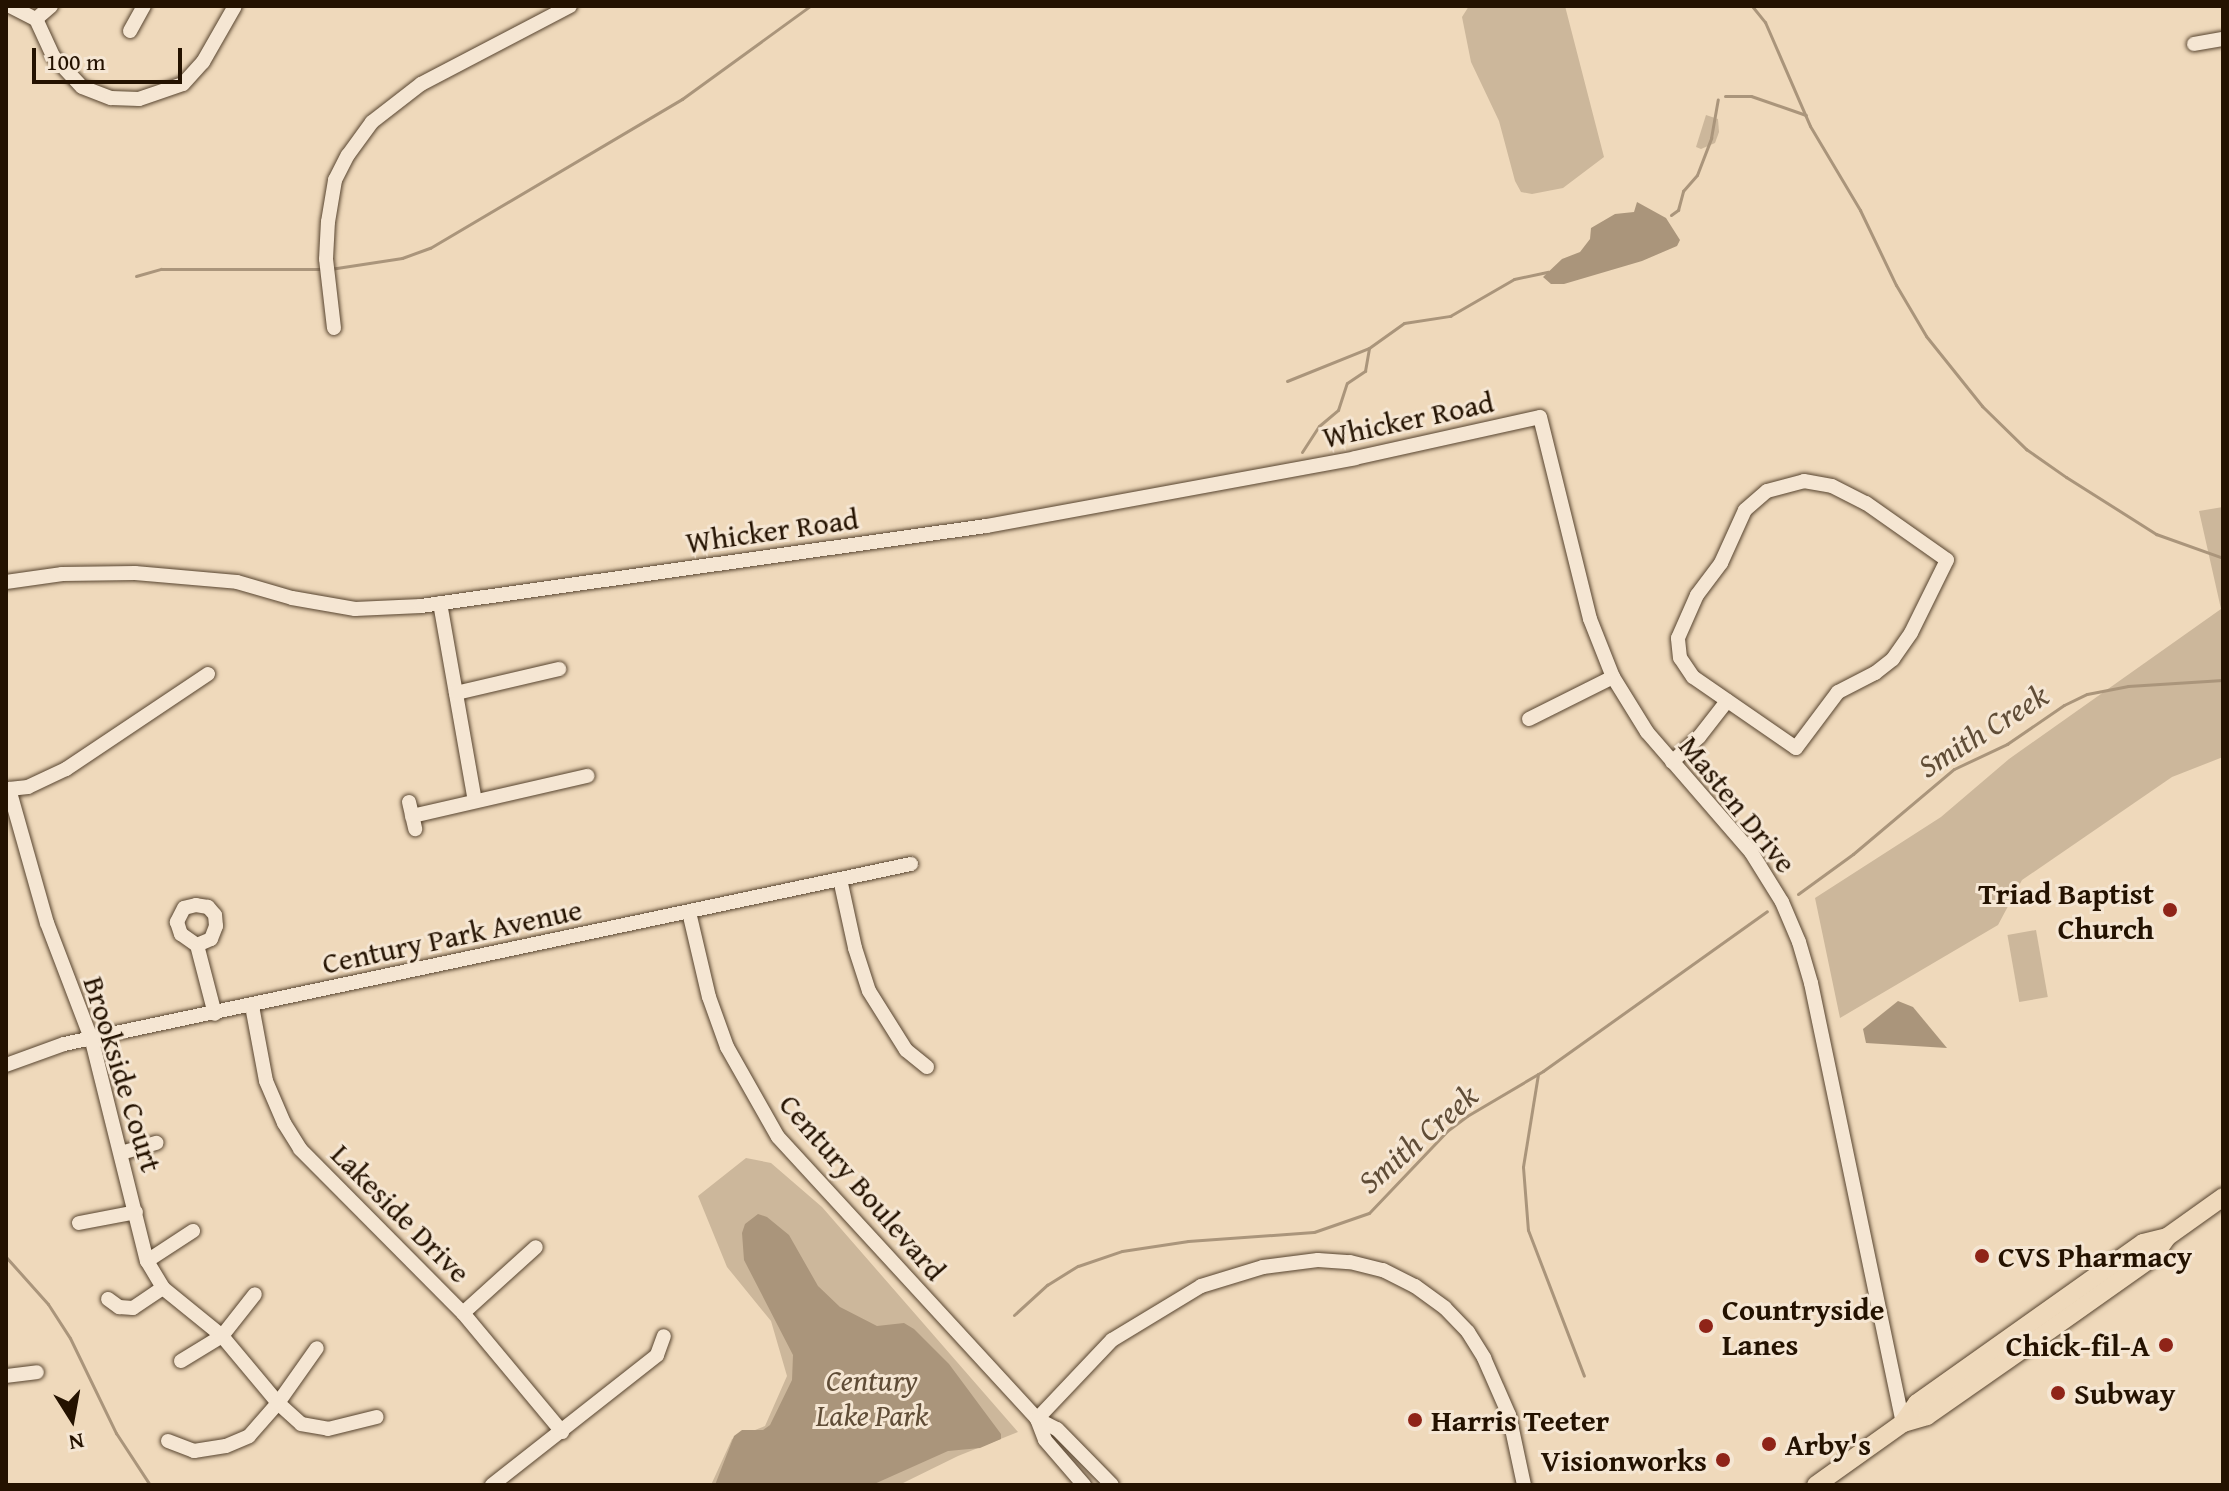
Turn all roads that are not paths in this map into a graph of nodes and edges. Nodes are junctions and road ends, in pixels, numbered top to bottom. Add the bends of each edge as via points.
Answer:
1 (10, 6) edge
2 (51, 6) edge
3 (144, 6) edge
4 (235, 6) edge
5 (570, 6) edge
6 (36, 19) junction
7 (130, 31) dead end
8 (2223, 39) edge
9 (2194, 44) dead end
10 (334, 328) dead end
11 (1540, 417) joint
12 (6, 582) edge
13 (440, 603) junction
14 (559, 669) dead end
15 (208, 674) dead end
16 (1613, 677) junction
17 (456, 693) junction
18 (1727, 701) junction
19 (1529, 719) dead end
20 (1672, 762) junction
21 (587, 776) dead end
22 (475, 801) junction
23 (412, 815) dead end
24 (911, 864) dead end
25 (840, 879) junction
26 (689, 912) junction
27 (197, 945) dead end
28 (252, 1006) junction
29 (215, 1014) junction
30 (92, 1041) junction
31 (6, 1065) edge
32 (927, 1067) dead end
33 (157, 1143) dead end
34 (121, 1153) junction
35 (2223, 1197) edge
36 (136, 1212) junction
37 (79, 1223) dead end
38 (193, 1231) dead end
39 (536, 1247) dead end
40 (147, 1261) junction
41 (163, 1288) junction
42 (255, 1294) dead end
43 (108, 1299) dead end
44 (463, 1313) junction
45 (222, 1336) junction
46 (664, 1336) dead end
47 (317, 1348) dead end
48 (181, 1361) dead end
49 (37, 1372) dead end
50 (6, 1376) edge
51 (278, 1403) junction
52 (377, 1417) dead end
53 (1037, 1419) junction
54 (1903, 1423) junction
55 (562, 1432) junction
56 (168, 1441) dead end
57 (492, 1485) edge
58 (1084, 1485) edge
59 (1111, 1485) edge
60 (1524, 1485) edge
61 (1816, 1485) edge

1 - 6 street
2 - 6 street
3 - 7 street
4 - 6 street via 203,62 183,84 139,99 111,98 82,87 53,56
5 - 10 street via 421,84 372,122 335,180 326,259
8 - 9 street
11 - 13 street, Whicker Road via 1355,458 986,526
11 - 16 street, Masten Drive via 1590,619
12 - 13 street, Whicker Road via 62,574 135,573 237,582 355,609
13 - 17 street
14 - 17 street
15 - 30 street, Brookside Court via 66,769 28,787 9,789 47,923
16 - 19 street
16 - 20 street, Masten Drive
17 - 22 street
18 - 18 street via 1685,668 1678,638 1697,595 1727,553 1738,521 1767,491 1804,481 1832,486 1866,503 1947,560 1893,659 1838,692 1796,748
18 - 20 street
20 - 54 street, Masten Drive via 1751,852 1799,942
21 - 22 street
22 - 23 street
24 - 25 street, Century Park Avenue
25 - 26 street, Century Park Avenue
25 - 32 street via 869,991 906,1050
26 - 28 street, Century Park Avenue
26 - 53 street, Century Boulevard via 717,1022 770,1126
27 - 29 street
28 - 29 street, Century Park Avenue
28 - 44 street, Lakeside Drive via 266,1081 300,1149
29 - 30 street, Century Park Avenue
30 - 31 street, Century Park Avenue via 64,1044
30 - 34 street, Brookside Court
33 - 34 street
34 - 36 street, Brookside Court
35 - 54 main road via 2167,1237 2153,1257 1927,1416
36 - 37 street
36 - 40 street, Brookside Court
38 - 40 street
39 - 44 street
40 - 41 street, Brookside Court
41 - 43 street via 133,1308
41 - 45 street, Brookside Court
42 - 45 street
44 - 55 street, Lakeside Drive
45 - 48 street
45 - 51 street, Brookside Court
46 - 55 street via 657,1355
47 - 51 street
49 - 50 street
51 - 52 street, Brookside Court via 301,1424 319,1429
51 - 56 street via 249,1436 226,1446 194,1451
53 - 58 street, Century Boulevard via 1045,1440
53 - 59 street, Century Boulevard via 1057,1429
53 - 60 street via 1112,1340 1201,1286 1285,1263 1350,1262 1415,1286 1468,1332 1509,1415
54 - 61 main road
55 - 57 street

